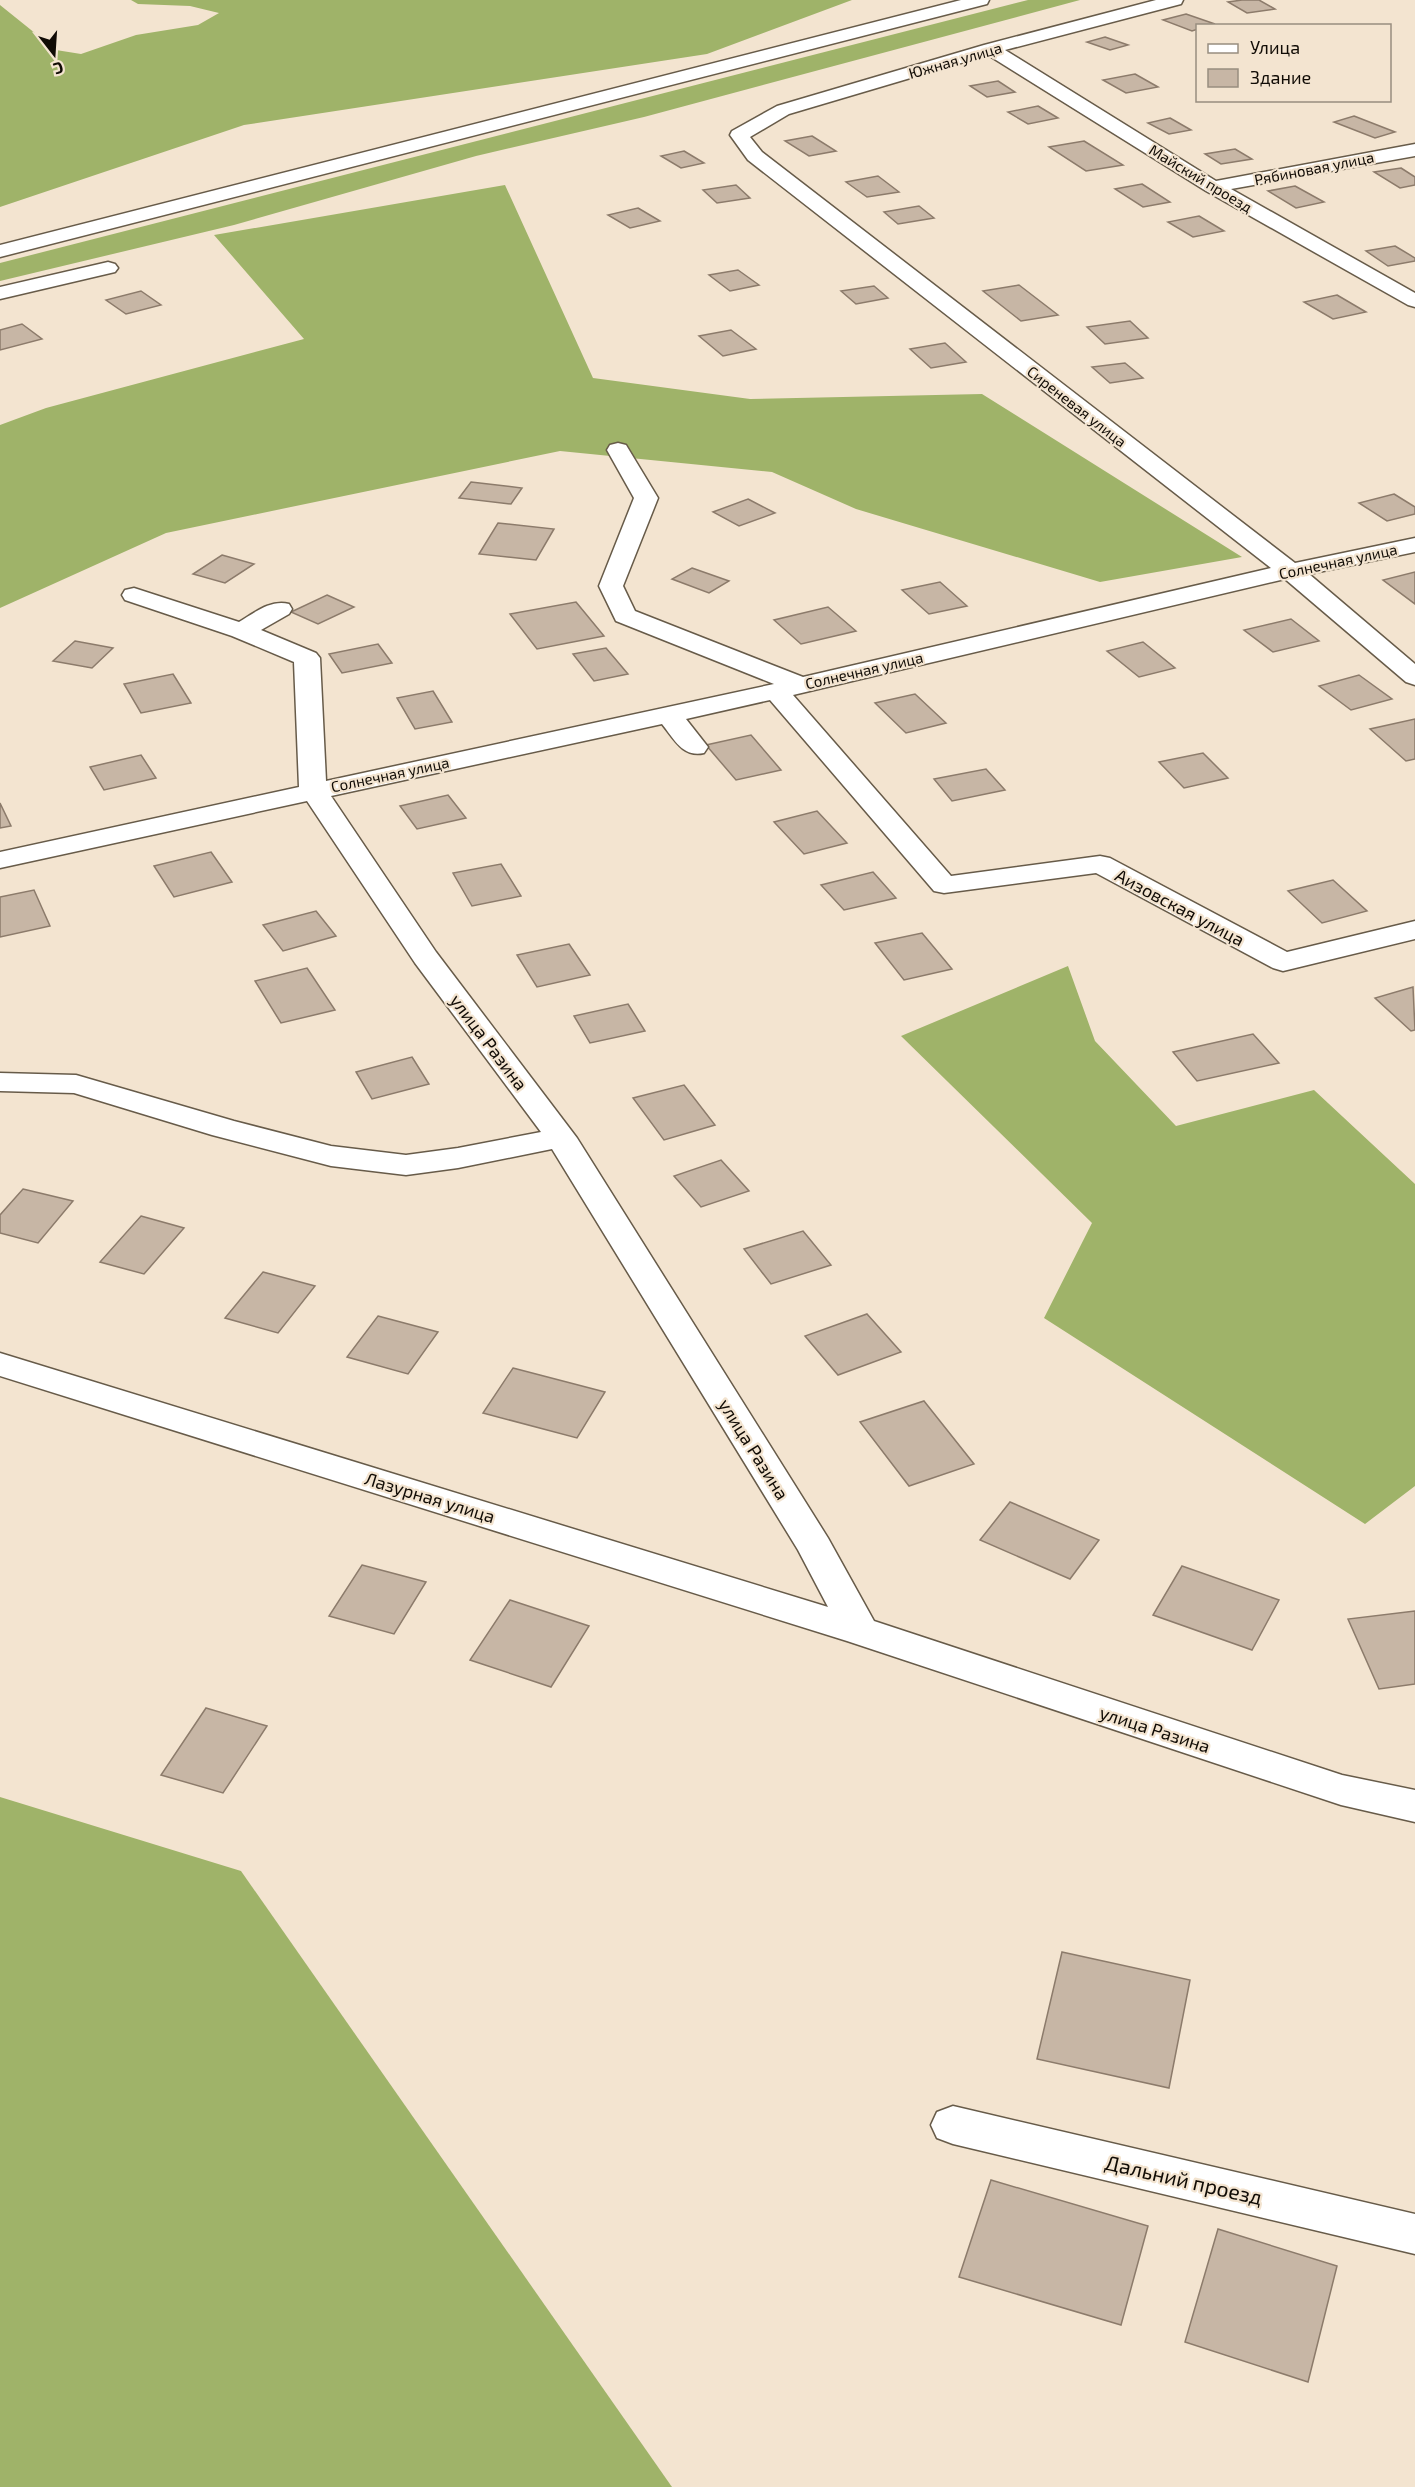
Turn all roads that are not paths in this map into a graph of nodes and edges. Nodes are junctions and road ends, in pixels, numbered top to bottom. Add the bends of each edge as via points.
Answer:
1 (981, 0) edge
2 (1176, 0) edge
3 (990, 49) junction
4 (739, 135) joint
5 (1415, 150) edge
6 (1213, 187) junction
7 (0, 251) edge
8 (108, 268) dead end
9 (0, 293) edge
10 (1415, 301) edge
11 (618, 450) dead end
12 (1415, 545) edge
13 (1290, 571) junction
14 (134, 595) dead end
15 (280, 609) dead end
16 (241, 631) junction
17 (1415, 677) edge
18 (788, 688) junction
19 (668, 714) junction
20 (695, 747) dead end
21 (313, 790) junction
22 (0, 860) edge
23 (1415, 930) edge
24 (0, 1082) edge
25 (561, 1138) junction
26 (0, 1364) edge
27 (860, 1631) junction
28 (1415, 1806) edge
29 (952, 2125) dead end
30 (1415, 2234) edge

1 - 7 street
2 - 3 street, Южная улица
3 - 4 street, Южная улица via 783,110
3 - 6 street, Майский проезд
4 - 13 street, Сиреневая улица via 755,156
5 - 6 street, Рябиновая улица
6 - 10 street, Майский проезд
8 - 9 street
11 - 18 street via 646,498 610,586 625,616
12 - 13 street, Солнечная улица
13 - 17 street, Сиреневая улица
13 - 18 street, Солнечная улица
14 - 16 street, Солнечная улица
15 - 16 street
16 - 21 street, Солнечная улица via 307,658
18 - 19 street, Солнечная улица
18 - 23 street, Аизовская улица via 944,885 1100,864 1283,962
19 - 20 street
19 - 21 street, Солнечная улица
21 - 22 street, Солнечная улица
21 - 25 street, улица Разина via 425,957
24 - 25 street via 76,1084 331,1156 406,1165
25 - 27 street, улица Разина via 815,1547
26 - 27 street, Лазурная улица
27 - 28 street, улица Разина via 1341,1790
29 - 30 street, Дальний проезд

